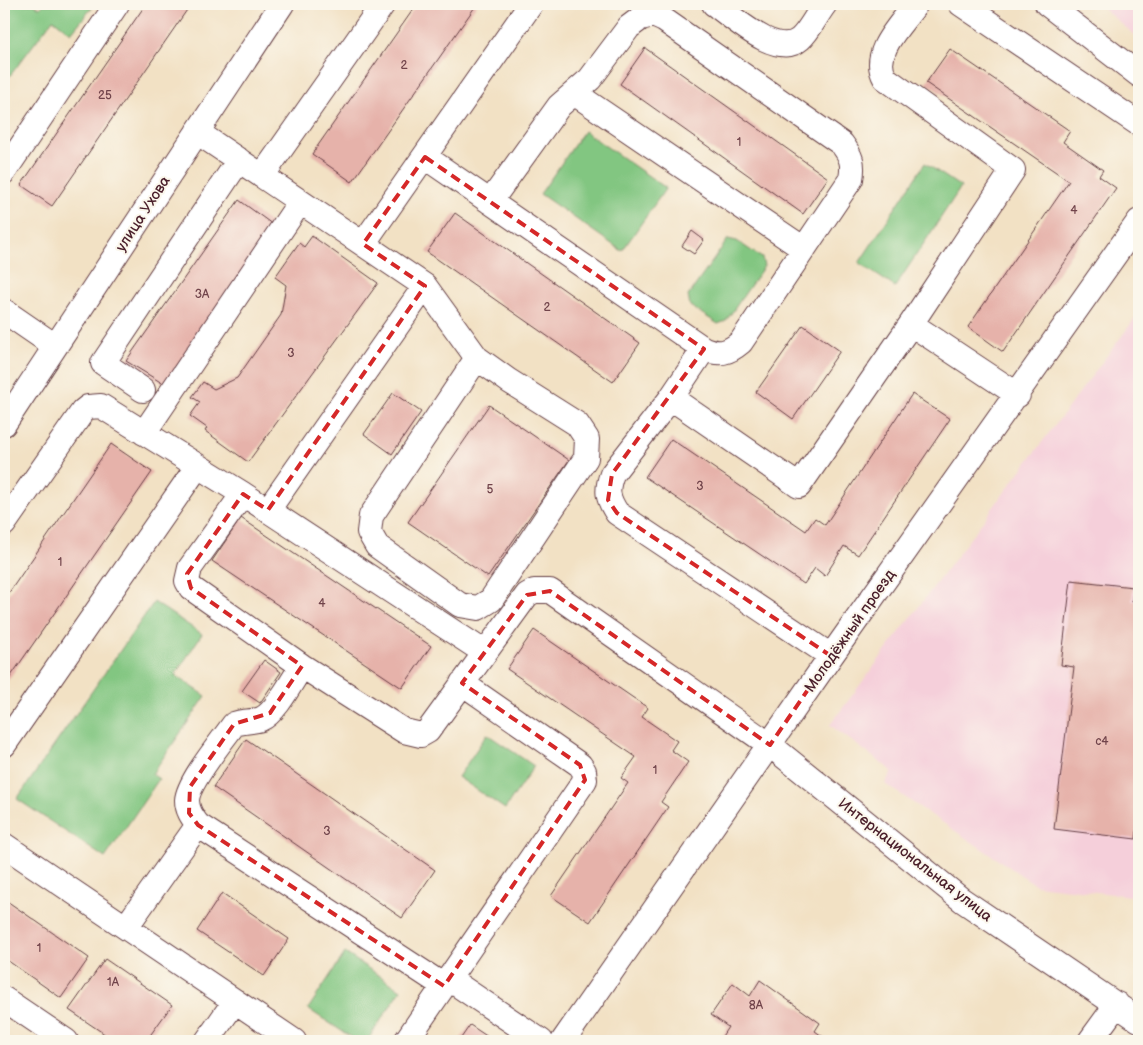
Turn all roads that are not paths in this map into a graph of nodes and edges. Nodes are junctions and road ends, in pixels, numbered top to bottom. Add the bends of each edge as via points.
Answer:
1 (117, 4) edge
2 (282, 4) edge
3 (383, 4) edge
4 (531, 4) edge
5 (714, 4) edge
6 (824, 4) edge
7 (916, 4) edge
8 (961, 4) edge
9 (1047, 4) edge
10 (1139, 75) edge
11 (574, 93) junction
12 (1139, 124) edge
13 (196, 132) junction
14 (425, 157) junction
15 (239, 160) junction
16 (4, 172) edge
17 (262, 176) junction
18 (300, 202) junction
19 (490, 202) junction
20 (1139, 222) edge
21 (363, 244) junction
22 (804, 249) junction
23 (425, 286) junction
24 (4, 311) edge
25 (911, 324) junction
26 (55, 346) junction
27 (704, 348) junction
28 (478, 358) junction
29 (143, 390) dead end
30 (1018, 395) junction
31 (671, 398) junction
32 (4, 424) edge
33 (144, 433) junction
34 (197, 467) junction
35 (243, 494) junction
36 (268, 510) junction
37 (4, 524) edge
38 (484, 652) junction
39 (831, 656) junction
40 (302, 666) junction
41 (462, 683) junction
42 (4, 745) edge
43 (770, 746) junction
44 (198, 824) junction
45 (4, 845) edge
46 (126, 927) junction
47 (446, 982) junction
48 (4, 999) edge
49 (234, 1000) junction
50 (1117, 1004) junction
51 (1139, 1020) edge
52 (66, 1041) edge
53 (207, 1041) edge
54 (294, 1041) edge
55 (406, 1041) edge
56 (540, 1041) edge
57 (563, 1041) edge
58 (1090, 1041) edge

1 - 16 street
2 - 13 street, улица Ухова
3 - 17 street
4 - 14 street
5 - 6 street via 771,43 786,46 800,39
7 - 25 street via 882,52 881,71 886,78 1013,170
8 - 12 street
9 - 10 street
11 - 19 street via 559,106
11 - 22 street
11 - 22 street via 590,80 629,27 641,18 653,15 664,20 842,144 850,154 854,165 851,179
13 - 15 street
13 - 26 street, улица Ухова
14 - 19 street
14 - 21 street
15 - 17 street
15 - 29 street via 103,363
17 - 18 street
18 - 21 street
18 - 33 street
19 - 27 street
20 - 30 street, Молодёжный проезд
21 - 23 street
22 - 27 street via 741,342 730,351 716,354
23 - 28 street
23 - 36 street
24 - 26 street
25 - 30 street
25 - 31 street via 799,486
26 - 32 street, улица Ухова
27 - 31 street
28 - 28 street via 577,424 587,439 586,458 491,600 478,608 460,605 377,546 369,532 371,516
30 - 39 street, Молодёжный проезд
31 - 39 street via 612,474 607,487 608,500 616,513
33 - 34 street
33 - 37 street via 101,406 88,407 82,411
34 - 35 street
34 - 42 street
35 - 36 street
35 - 40 street via 190,568 187,581 191,588
36 - 38 street
38 - 41 street, Интернациональная улица
38 - 43 street, Интернациональная улица via 528,595 534,591 550,591
39 - 43 street, Молодёжный проезд
40 - 41 street, Интернациональная улица via 404,732 421,735 428,731
40 - 44 street via 270,712 260,719 234,724 190,788 187,800 189,813
41 - 47 street via 580,765 585,780
43 - 50 street, Интернациональная улица via 962,900
43 - 57 street, Молодёжный проезд
44 - 46 street
44 - 47 street
45 - 46 street
46 - 49 street
47 - 55 street
47 - 56 street
48 - 52 street
49 - 53 street
49 - 54 street
50 - 51 street, Интернациональная улица
50 - 58 street

